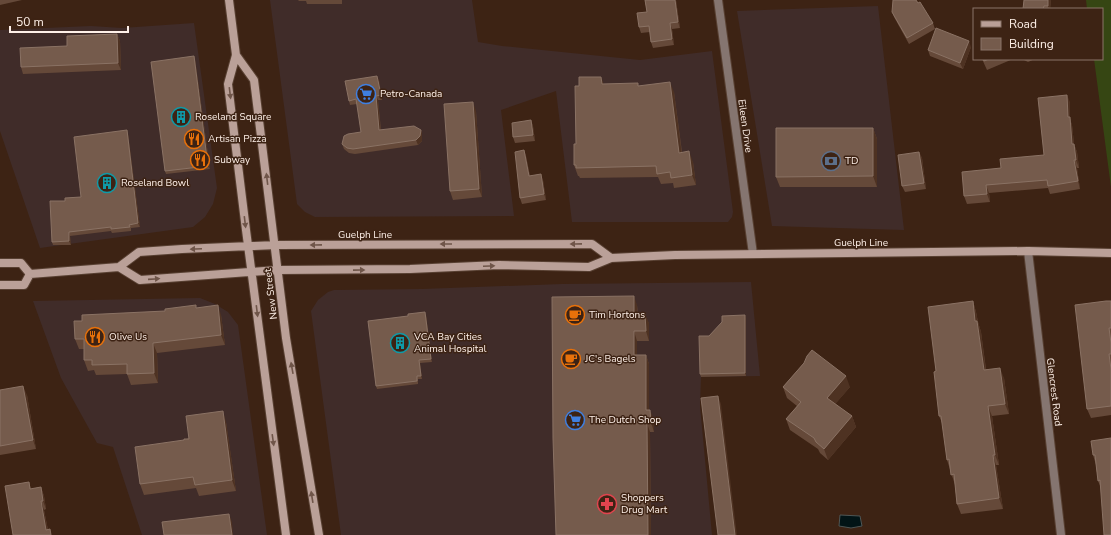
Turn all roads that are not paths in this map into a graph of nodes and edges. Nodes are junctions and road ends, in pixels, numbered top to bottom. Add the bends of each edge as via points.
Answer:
1 (229, 0) edge
2 (718, 0) edge
3 (236, 55) junction
4 (276, 245) junction
5 (249, 246) junction
6 (1028, 251) junction
7 (1111, 253) edge
8 (752, 254) junction
9 (611, 258) junction
10 (0, 263) edge
11 (119, 267) junction
12 (278, 270) junction
13 (252, 272) junction
14 (30, 274) junction
15 (0, 285) edge
16 (286, 535) edge
17 (319, 535) edge
18 (1061, 535) edge

1 - 3 main road, New Street
2 - 8 street, Eileen Drive
4 -> 3 main road, New Street via 254,80
3 -> 5 main road, New Street via 228,84
4 - 5 main road, Guelph Line
9 -> 4 main road, Guelph Line via 592,244
4 - 12 main road, New Street
5 -> 11 main road, Guelph Line via 139,252
5 - 13 main road, New Street
6 - 7 main road, Guelph Line
6 - 8 main road, Guelph Line
6 - 18 street, Glencrest Road
8 - 9 main road, Guelph Line
12 -> 9 main road, Guelph Line via 499,265 589,267
10 - 14 main road via 21,263
11 -> 13 main road, Guelph Line via 140,280
11 - 14 main road
12 - 13 main road, Guelph Line
17 -> 12 main road, New Street via 286,338
13 -> 16 main road, New Street
14 - 15 main road via 24,285

